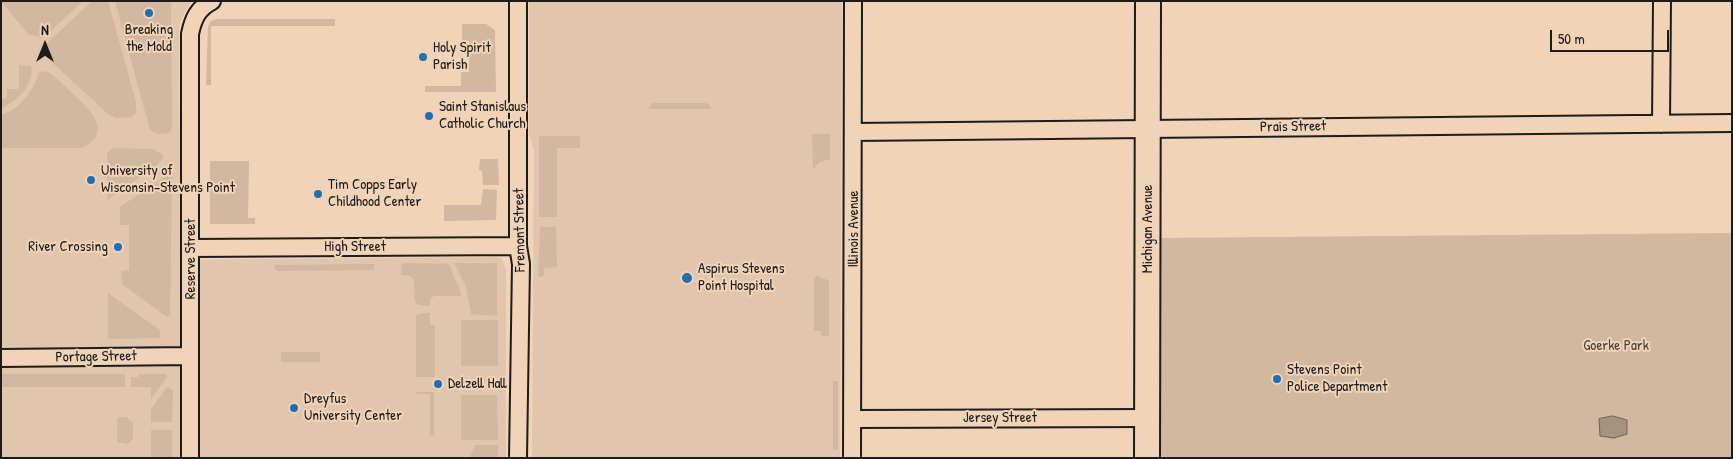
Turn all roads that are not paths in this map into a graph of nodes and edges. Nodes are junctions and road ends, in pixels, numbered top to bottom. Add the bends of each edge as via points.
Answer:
1 (518, 1) edge
2 (853, 1) edge
3 (1148, 1) edge
4 (1662, 1) edge
5 (208, 3) edge
6 (1732, 123) edge
7 (1661, 124) junction
8 (1149, 128) junction
9 (854, 132) junction
10 (518, 246) junction
11 (190, 248) junction
12 (190, 356) junction
13 (1, 358) edge
14 (1147, 418) junction
15 (852, 419) junction
16 (190, 458) edge
17 (518, 458) edge
18 (852, 458) edge
19 (1147, 458) edge

1 - 10 street, Fremont Street
2 - 9 street, Illinois Avenue
3 - 8 street, Michigan Avenue
4 - 7 street
5 - 11 street, Reserve Street via 192,23 190,34
6 - 7 street, Prais Street
7 - 8 street, Prais Street
8 - 9 street, Prais Street
8 - 14 street, Michigan Avenue
9 - 15 street, Illinois Avenue
10 - 11 street, High Street
10 - 17 street, Fremont Street via 521,264
11 - 12 street, Reserve Street
12 - 13 street, Portage Street
12 - 16 street, Reserve Street
14 - 15 street, Jersey Street
14 - 19 street, Michigan Avenue
15 - 18 street, Illinois Avenue

